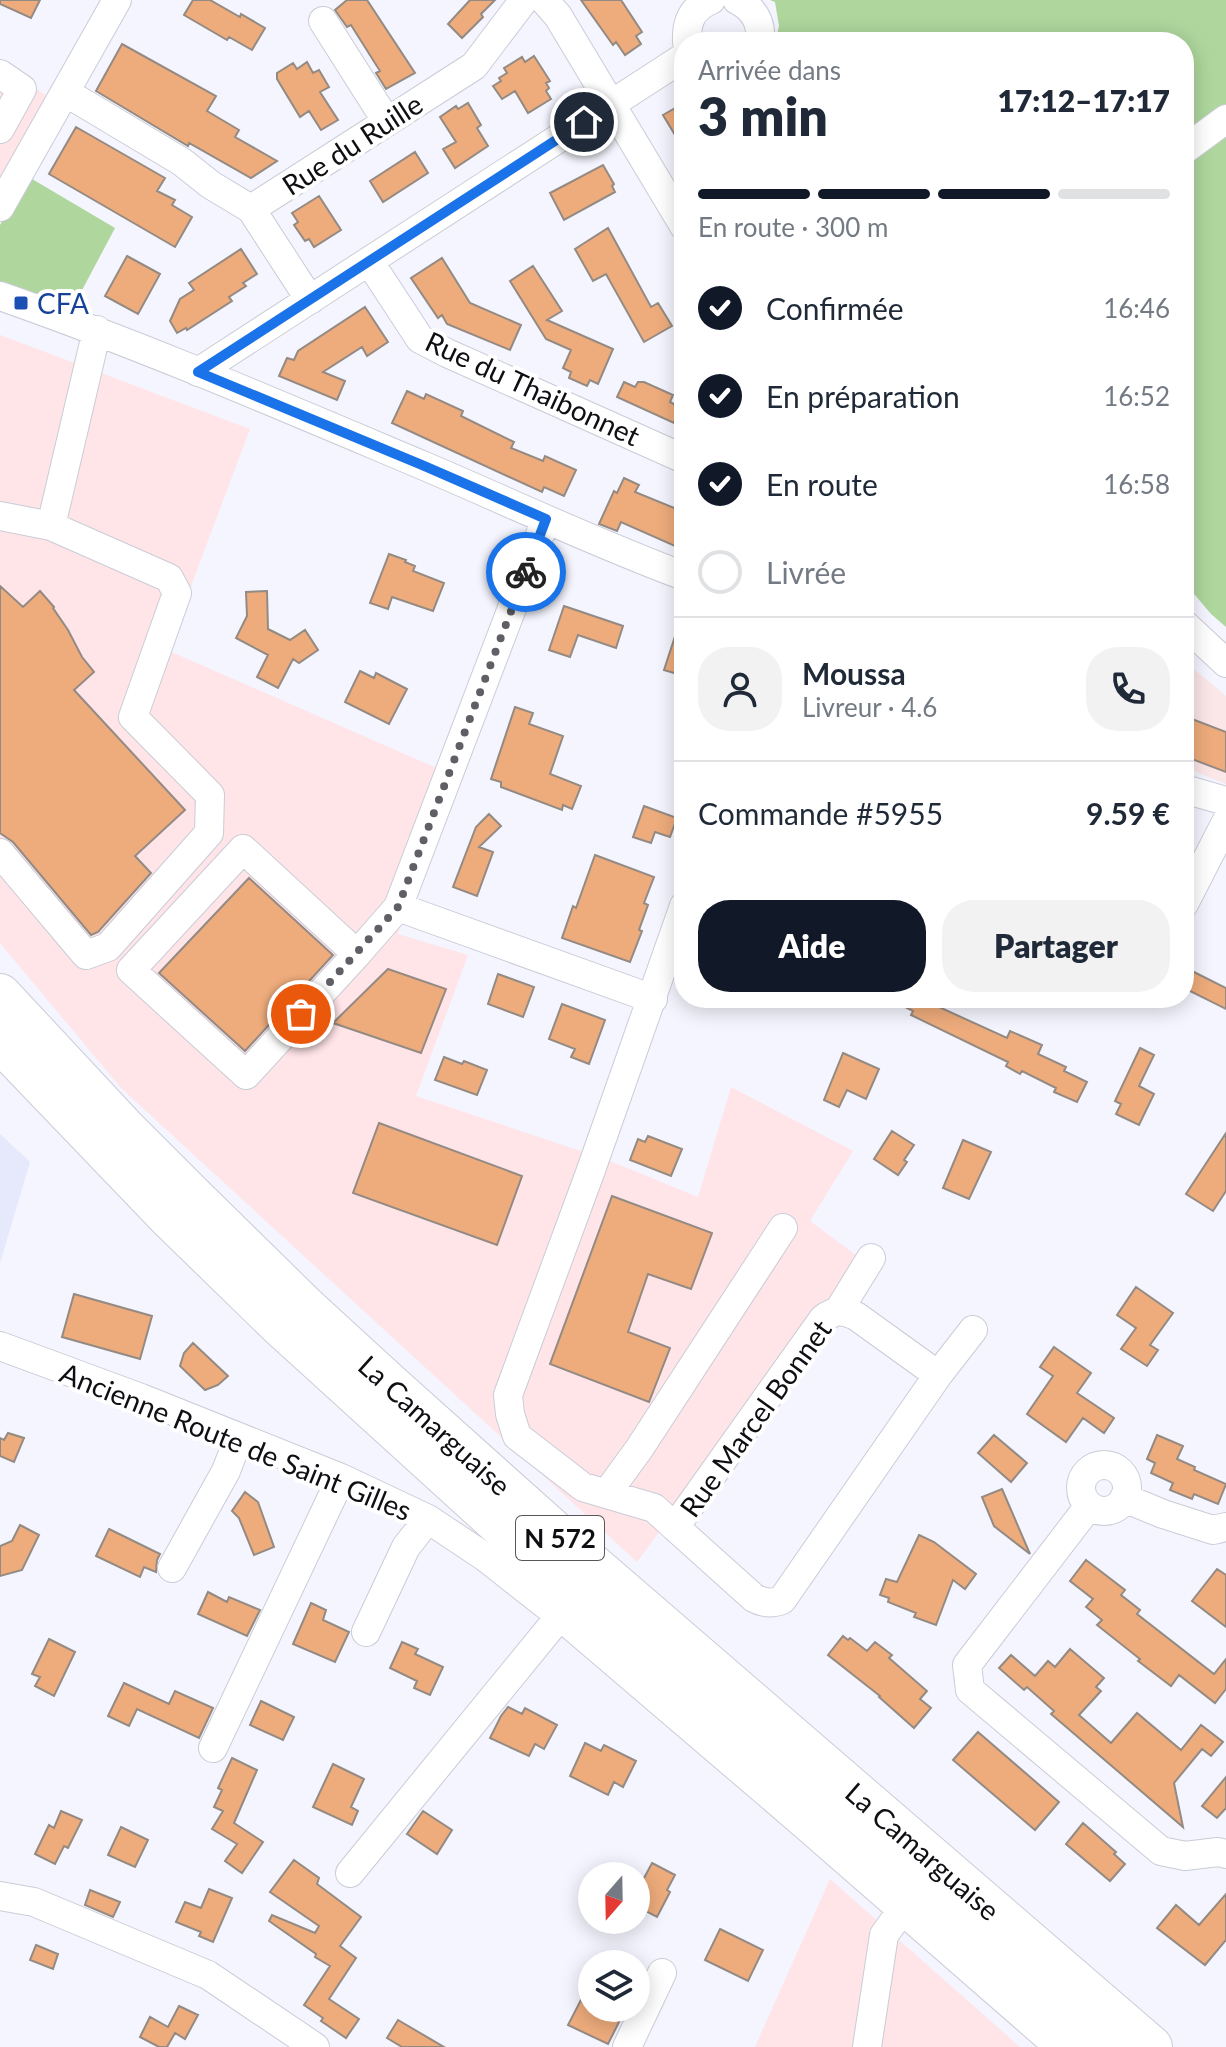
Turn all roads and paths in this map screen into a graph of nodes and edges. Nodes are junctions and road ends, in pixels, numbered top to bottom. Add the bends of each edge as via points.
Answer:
1 (117, 0) edge
2 (524, 0) edge
3 (544, 0) edge
4 (737, 0) edge
5 (704, 1) edge
6 (323, 21) dead end
7 (686, 32) edge
8 (761, 32) edge
9 (674, 63) edge
10 (0, 74) edge
11 (65, 92) junction
12 (610, 104) junction
13 (1226, 119) edge
14 (387, 122) junction
15 (0, 129) edge
16 (1194, 143) edge
17 (0, 207) edge
18 (251, 209) junction
19 (674, 210) edge
20 (369, 261) junction
21 (0, 296) edge
22 (310, 300) junction
23 (97, 330) junction
24 (198, 372) junction
25 (674, 455) edge
26 (0, 516) edge
27 (546, 519) junction
28 (51, 526) junction
29 (674, 572) edge
30 (1194, 633) edge
31 (1226, 663) edge
32 (1194, 792) edge
33 (1226, 801) edge
34 (1226, 822) edge
35 (0, 853) edge
36 (1194, 884) edge
37 (398, 907) junction
38 (674, 936) edge
39 (357, 954) junction
40 (0, 995) edge
41 (653, 999) junction
42 (0, 1041) edge
43 (783, 1228) dead end
44 (871, 1258) dead end
45 (839, 1310) junction
46 (973, 1330) dead end
47 (0, 1346) edge
48 (938, 1375) junction
49 (239, 1437) junction
50 (341, 1478) junction
51 (607, 1493) junction
52 (1124, 1498) junction
53 (1089, 1506) junction
54 (428, 1519) junction
55 (675, 1527) junction
56 (1226, 1527) edge
57 (172, 1568) dead end
58 (560, 1616) junction
59 (366, 1632) dead end
60 (213, 1748) dead end
61 (1226, 1854) edge
62 (350, 1873) dead end
63 (0, 1896) edge
64 (902, 1910) junction
65 (662, 1973) dead end
66 (315, 2047) edge
67 (627, 2047) edge
68 (867, 2047) edge
69 (1059, 2047) edge
70 (1103, 2047) edge
71 (1151, 2047) edge

1 - 11 street
2 - 14 street, Rue du Ruille via 474,66
3 - 12 street
4 - 8 street via 750,8
5 - 7 street
6 - 14 street
9 - 12 street
10 - 15 street via 22,89
11 - 17 street
11 - 18 street
12 - 19 street
12 - 20 street
13 - 16 street
14 - 18 street, Rue du Ruille
18 - 22 street, Rue du Ruille
20 - 22 street
20 - 25 street, Rue du Thaibonnet via 420,339
21 - 23 street
22 - 24 street
23 - 24 street
23 - 28 street
24 - 27 street
26 - 28 street
27 - 29 street
27 - 37 street
28 - 35 street via 169,578 177,593 133,717 210,795 209,833 108,947 86,955
30 - 31 street
32 - 33 street
34 - 36 street
37 - 39 street
37 - 41 street
38 - 41 street
39 - 39 street via 243,849 131,970 246,1075
40 - 71 highway, La Camarguaise / N 572 via 305,1307 562,1539
41 - 51 street via 508,1395 517,1436 583,1487
42 - 70 highway, La Camarguaise / N 572 via 292,1337 554,1574
43 - 51 street
44 - 45 street
45 - 48 street, Rue Marcel Bonnet via 856,1316
45 - 55 street, Rue Marcel Bonnet via 823,1319
46 - 48 street
47 - 49 street, Ancienne Route de Saint Gilles
48 - 55 street, Rue Marcel Bonnet via 782,1600 763,1603 754,1598
49 - 50 street, Ancienne Route de Saint Gilles
49 - 57 street
50 - 54 street, Ancienne Route de Saint Gilles
50 - 60 street
51 - 55 street via 654,1508
52 - 53 street via 1109,1511
52 - 53 street via 1122,1475 1110,1467 1095,1467 1081,1484
52 - 56 street via 1213,1530
53 - 61 street via 967,1665 970,1690 1161,1851
54 - 58 street, Ancienne Route de Saint Gilles
54 - 59 street via 406,1547
58 - 62 street
58 - 64 street, Ancienne Route de Saint Gilles
63 - 66 street via 34,1902 208,1975
64 - 68 street via 884,1935
64 - 69 street, Ancienne Route de Saint Gilles
65 - 67 street

